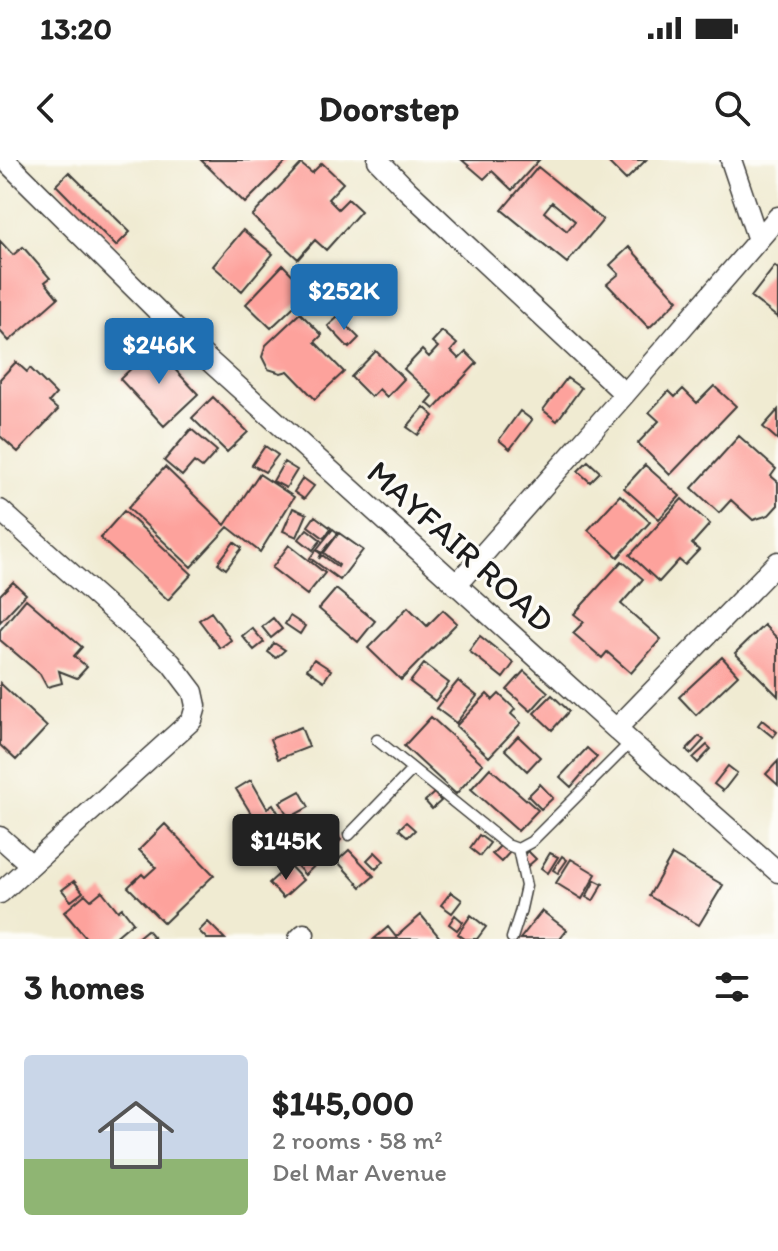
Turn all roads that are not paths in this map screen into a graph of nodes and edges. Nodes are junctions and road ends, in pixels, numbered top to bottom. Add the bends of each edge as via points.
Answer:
1 (5, 160) edge
2 (378, 160) edge
3 (731, 160) edge
4 (778, 217) edge
5 (758, 240) junction
6 (625, 394) junction
7 (0, 510) edge
8 (776, 567) edge
9 (456, 585) junction
10 (623, 736) junction
11 (377, 740) dead end
12 (413, 769) junction
13 (349, 835) dead end
14 (0, 837) edge
15 (518, 849) junction
16 (30, 864) junction
17 (778, 872) edge
18 (0, 893) edge
19 (512, 938) edge

1 - 9 street, MAYFAIR ROAD via 195,348
2 - 6 street
3 - 5 street
4 - 5 street
5 - 6 street
6 - 9 street
7 - 16 street via 171,663 193,692 196,706 192,720
8 - 10 street
9 - 10 street, MAYFAIR ROAD
10 - 15 lane via 531,842
10 - 17 street, MAYFAIR ROAD
11 - 12 lane
12 - 13 lane
12 - 15 lane
14 - 16 street
15 - 19 lane via 526,886
16 - 18 street

